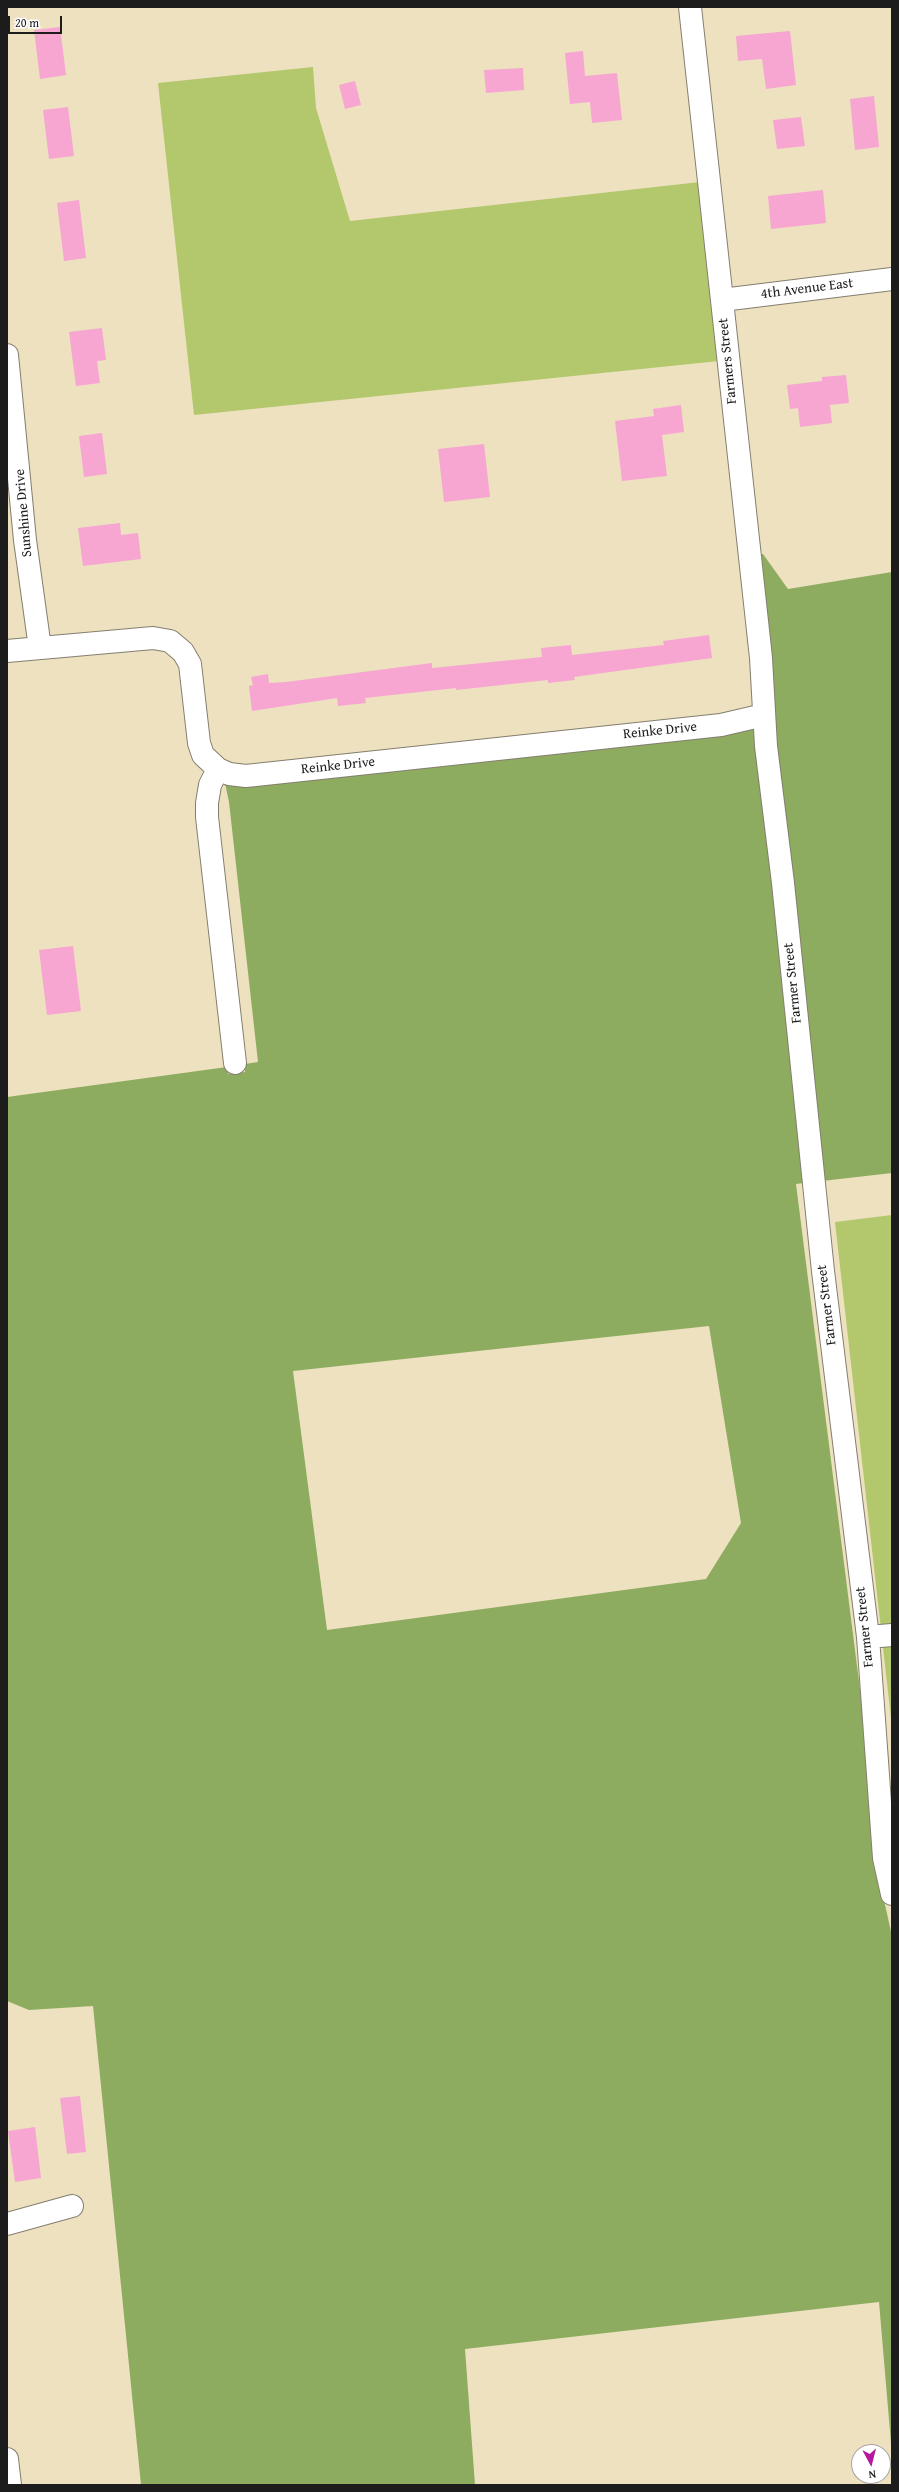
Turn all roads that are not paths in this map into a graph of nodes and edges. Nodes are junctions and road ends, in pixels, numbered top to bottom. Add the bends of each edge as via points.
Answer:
1 (690, 7) edge
2 (892, 279) edge
3 (722, 300) junction
4 (7, 355) edge
5 (40, 648) junction
6 (7, 651) edge
7 (764, 715) junction
8 (218, 769) junction
9 (235, 1063) dead end
10 (892, 1635) edge
11 (868, 1638) junction
12 (892, 1894) edge
13 (72, 2206) dead end
14 (7, 2224) edge
15 (7, 2459) edge
16 (10, 2485) edge

1 - 3 street, Farmers Street
2 - 3 street, 4th Avenue East
3 - 7 street, Farmers Street via 761,658
4 - 5 street, Sunshine Drive via 25,540
5 - 6 street, Reinke Drive
5 - 8 street, Reinke Drive via 153,638 170,641 183,652 190,664 199,743 203,755
7 - 8 street, Reinke Drive via 721,725 246,776 229,774
7 - 11 street, Farmer Street via 823,1271
8 - 9 street via 210,785 207,817
10 - 11 street
11 - 12 street, Farmer Street via 884,1858
13 - 14 street
15 - 16 street

